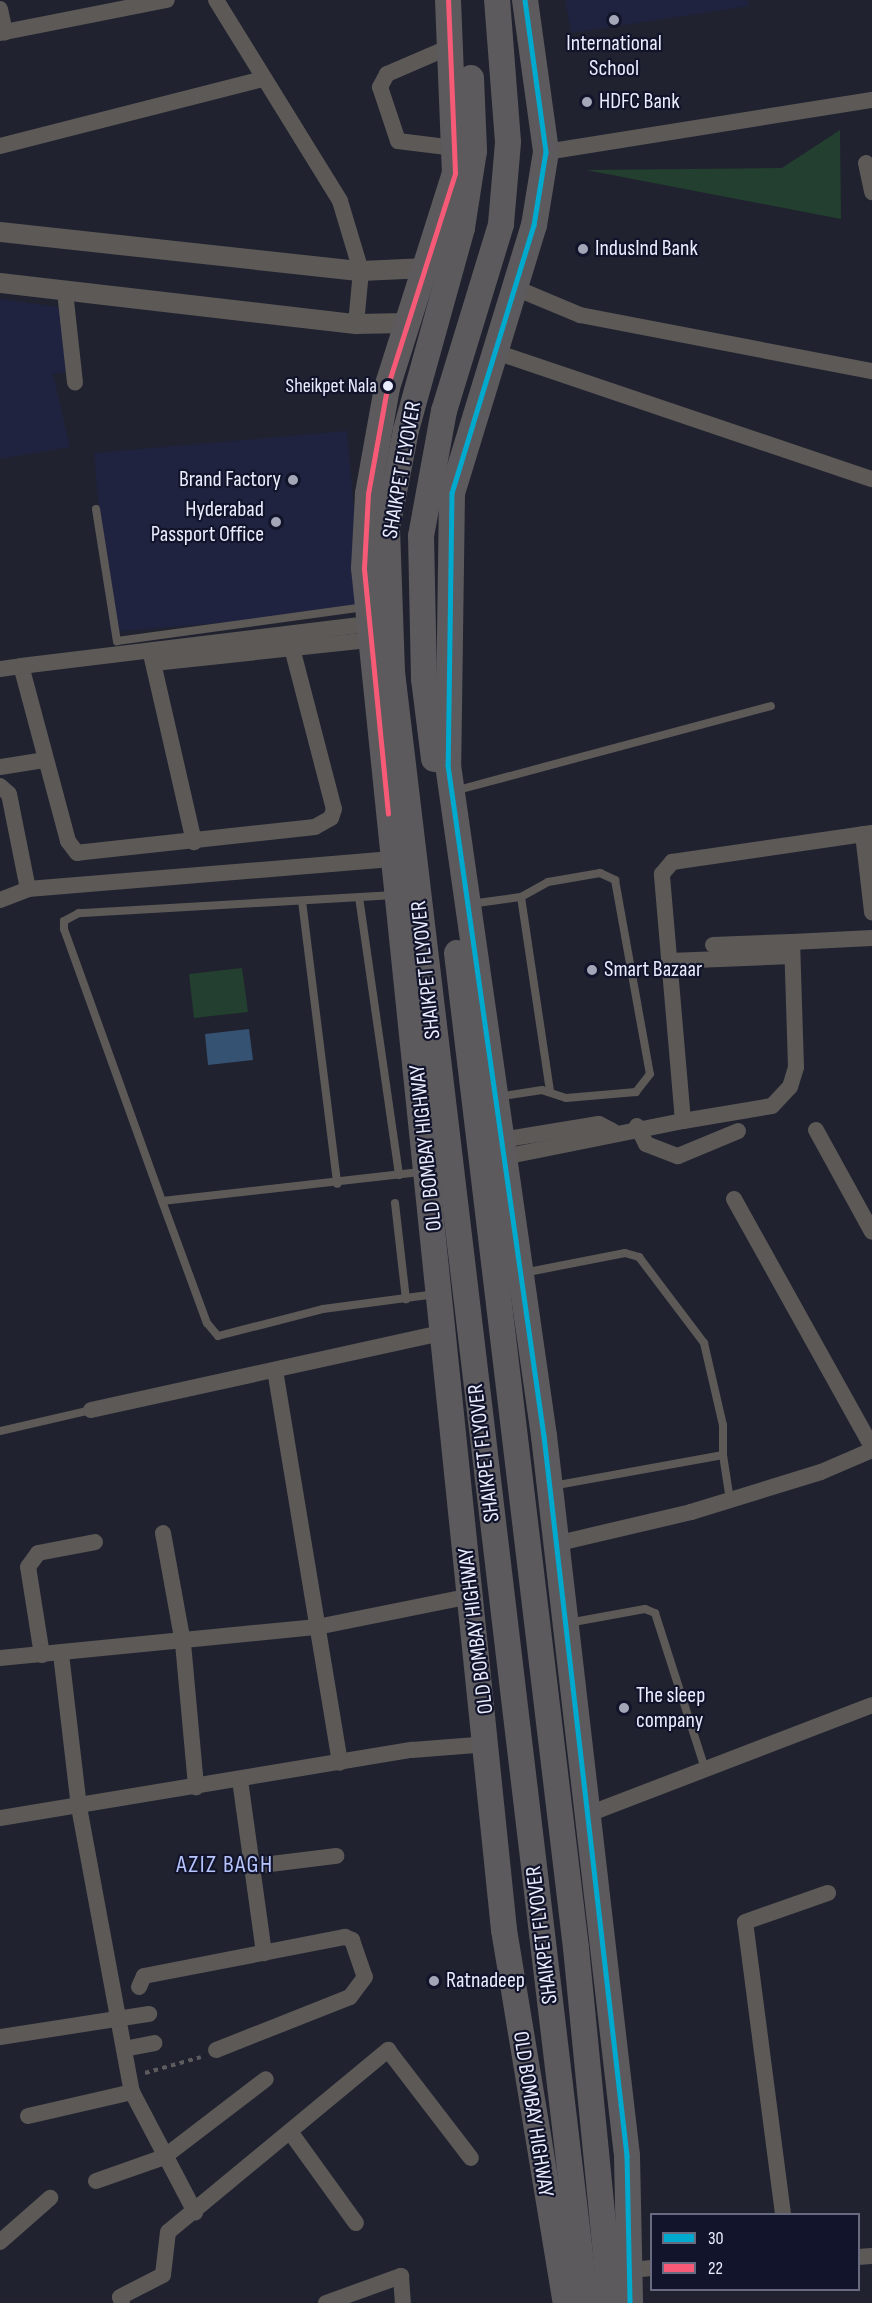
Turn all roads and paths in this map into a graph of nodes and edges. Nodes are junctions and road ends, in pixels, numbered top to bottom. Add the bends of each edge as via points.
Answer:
1 (167, 0) edge
2 (216, 0) edge
3 (448, 0) edge
4 (465, 0) edge
5 (497, 0) edge
6 (525, 0) edge
7 (0, 9) edge
8 (2, 33) edge
9 (452, 46) junction
10 (262, 79) junction
11 (872, 100) edge
12 (0, 146) edge
13 (455, 148) junction
14 (546, 152) junction
15 (866, 163) dead end
16 (872, 192) edge
17 (0, 232) edge
18 (427, 268) junction
19 (361, 271) junction
20 (0, 283) edge
21 (513, 287) junction
22 (65, 292) junction
23 (407, 323) junction
24 (356, 324) junction
25 (493, 351) junction
26 (872, 371) edge
27 (75, 382) dead end
28 (872, 479) edge
29 (96, 509) dead end
30 (369, 624) junction
31 (292, 648) junction
32 (152, 655) junction
33 (21, 666) junction
34 (0, 669) edge
35 (771, 706) dead end
36 (45, 760) junction
37 (1, 764) edge
38 (448, 765) junction
39 (382, 775) junction
40 (0, 786) edge
41 (451, 792) junction
42 (867, 833) edge
43 (194, 842) junction
44 (395, 859) junction
45 (28, 889) junction
46 (399, 895) junction
47 (359, 897) junction
48 (521, 897) junction
49 (0, 900) edge
50 (302, 901) junction
51 (467, 904) junction
52 (872, 912) edge
53 (872, 938) edge
54 (713, 945) dead end
55 (792, 949) junction
56 (670, 961) junction
57 (550, 1091) junction
58 (495, 1097) junction
59 (683, 1121) junction
60 (637, 1126) junction
61 (816, 1130) dead end
62 (738, 1131) dead end
63 (502, 1149) junction
64 (430, 1171) junction
65 (399, 1175) junction
66 (337, 1184) junction
67 (734, 1199) dead end
68 (162, 1201) junction
69 (395, 1203) dead end
70 (872, 1232) edge
71 (521, 1273) junction
72 (440, 1294) junction
73 (406, 1299) junction
74 (442, 1333) junction
75 (275, 1370) junction
76 (91, 1410) joint
77 (0, 1431) edge
78 (872, 1448) edge
79 (723, 1455) junction
80 (549, 1487) junction
81 (729, 1500) junction
82 (163, 1533) dead end
83 (95, 1542) dead end
84 (555, 1544) junction
85 (471, 1596) junction
86 (565, 1624) junction
87 (317, 1627) junction
88 (183, 1643) junction
89 (61, 1654) junction
90 (42, 1655) junction
91 (0, 1658) edge
92 (872, 1704) edge
93 (489, 1744) junction
94 (340, 1764) junction
95 (705, 1769) junction
96 (240, 1780) junction
97 (196, 1787) junction
98 (79, 1807) junction
99 (586, 1815) junction
100 (0, 1818) edge
101 (336, 1856) dead end
102 (254, 1866) junction
103 (828, 1893) dead end
104 (264, 1953) junction
105 (114, 1992) junction
106 (149, 2014) dead end
107 (118, 2018) junction
108 (0, 2037) edge
109 (154, 2043) dead end
110 (124, 2049) junction
111 (216, 2050) joint
112 (266, 2079) dead end
113 (131, 2084) junction
114 (28, 2116) dead end
115 (291, 2133) junction
116 (164, 2157) junction
117 (471, 2158) dead end
118 (96, 2181) dead end
119 (50, 2198) dead end
120 (195, 2212) junction
121 (783, 2213) edge
122 (356, 2223) dead end
123 (1, 2239) edge
124 (641, 2269) edge
125 (588, 2302) edge
126 (122, 2303) edge
127 (326, 2303) edge
128 (403, 2303) edge
129 (630, 2303) edge

1 - 8 street
2 - 10 street
3 - 9 main road, OLD BOMBAY HIGHWAY
4 - 125 main road, SHAIKPET FLYOVER via 474,150 462,228 406,430 387,528 392,672
5 - 125 main road, SHAIKPET FLYOVER via 508,142 501,224 444,411 421,537 424,679 576,1948
6 - 14 main road
7 - 8 street
9 - 13 main road, OLD BOMBAY HIGHWAY
9 - 13 street via 395,70 380,87 398,141
10 - 12 street
10 - 19 street via 340,201
11 - 14 street
13 - 18 main road, OLD BOMBAY HIGHWAY via 455,172
14 - 21 main road via 534,225
15 - 16 street
17 - 19 street
18 - 19 street
18 - 23 main road, OLD BOMBAY HIGHWAY
19 - 24 street
20 - 22 street
21 - 25 main road
21 - 26 street via 580,315
22 - 24 street
22 - 27 street
23 - 24 street
23 - 30 main road, OLD BOMBAY HIGHWAY via 387,388 368,494
25 - 28 street
25 - 38 main road via 452,493
29 - 30 lane via 117,640
30 - 31 street
30 - 32 street
30 - 39 main road, OLD BOMBAY HIGHWAY
31 - 32 street
31 - 43 street via 334,810 331,818 315,827
32 - 33 street
32 - 43 street
33 - 34 street
33 - 36 street
35 - 41 lane
36 - 37 street
36 - 43 street via 68,841 77,853
38 - 39 main road
38 - 41 main road
39 - 44 main road, OLD BOMBAY HIGHWAY
40 - 45 street via 9,794
41 - 51 main road
42 - 52 street
42 - 56 street via 672,862 662,874
44 - 45 street
44 - 46 main road, OLD BOMBAY HIGHWAY
45 - 49 street
46 - 47 lane
46 - 64 main road, OLD BOMBAY HIGHWAY
47 - 50 lane
47 - 65 lane
48 - 51 lane
48 - 57 lane
48 - 57 lane via 569,879 600,873 615,880 650,1074 636,1092 566,1098
50 - 66 lane
50 - 68 lane via 79,913 64,921
51 - 58 main road
53 - 55 street
54 - 55 street
55 - 56 street
55 - 59 street via 796,1067 790,1087 772,1106
56 - 59 street
57 - 58 lane
58 - 63 main road
59 - 60 street
60 - 62 street via 646,1144 678,1156
60 - 63 street via 613,1131 599,1124
61 - 70 street
63 - 71 main road
64 - 65 lane
64 - 72 main road, OLD BOMBAY HIGHWAY
65 - 66 lane
66 - 68 lane
67 - 78 street
68 - 73 lane via 207,1323 218,1336 323,1309
69 - 73 lane
71 - 79 lane via 625,1253 639,1257 704,1343 713,1366
71 - 80 main road
72 - 73 lane
72 - 74 main road, OLD BOMBAY HIGHWAY
74 - 75 street
74 - 85 main road, OLD BOMBAY HIGHWAY
75 - 76 street
75 - 87 street
76 - 77 lane
78 - 81 street
79 - 80 lane
79 - 81 lane
80 - 84 main road
81 - 84 street
82 - 88 street
83 - 90 street via 38,1553 28,1567
84 - 86 main road
85 - 87 street
85 - 93 main road, OLD BOMBAY HIGHWAY
86 - 95 lane via 645,1609 655,1613
86 - 99 main road
87 - 88 street
87 - 94 street
88 - 89 street
88 - 97 street
89 - 90 street
89 - 98 street
90 - 91 street
92 - 95 street
93 - 94 street
93 - 125 main road, OLD BOMBAY HIGHWAY via 504,1930
94 - 96 street
95 - 99 street
96 - 97 street
96 - 102 street
97 - 98 street
98 - 100 street
98 - 105 street
99 - 124 main road
101 - 102 street
102 - 104 street
103 - 121 street via 745,1922
104 - 105 street via 144,1976 142,1986
104 - 111 street via 349,1937 365,1977 350,1997
105 - 107 street
106 - 107 street
107 - 108 street
107 - 110 street
109 - 110 street
110 - 113 street
111 - 113 path
112 - 116 street
113 - 114 street
113 - 116 street
115 - 117 street via 388,2050
115 - 120 street
115 - 122 street
116 - 118 street
116 - 120 street
119 - 123 street
120 - 126 street via 168,2232 163,2275 120,2297
124 - 129 main road
127 - 128 street via 401,2276

